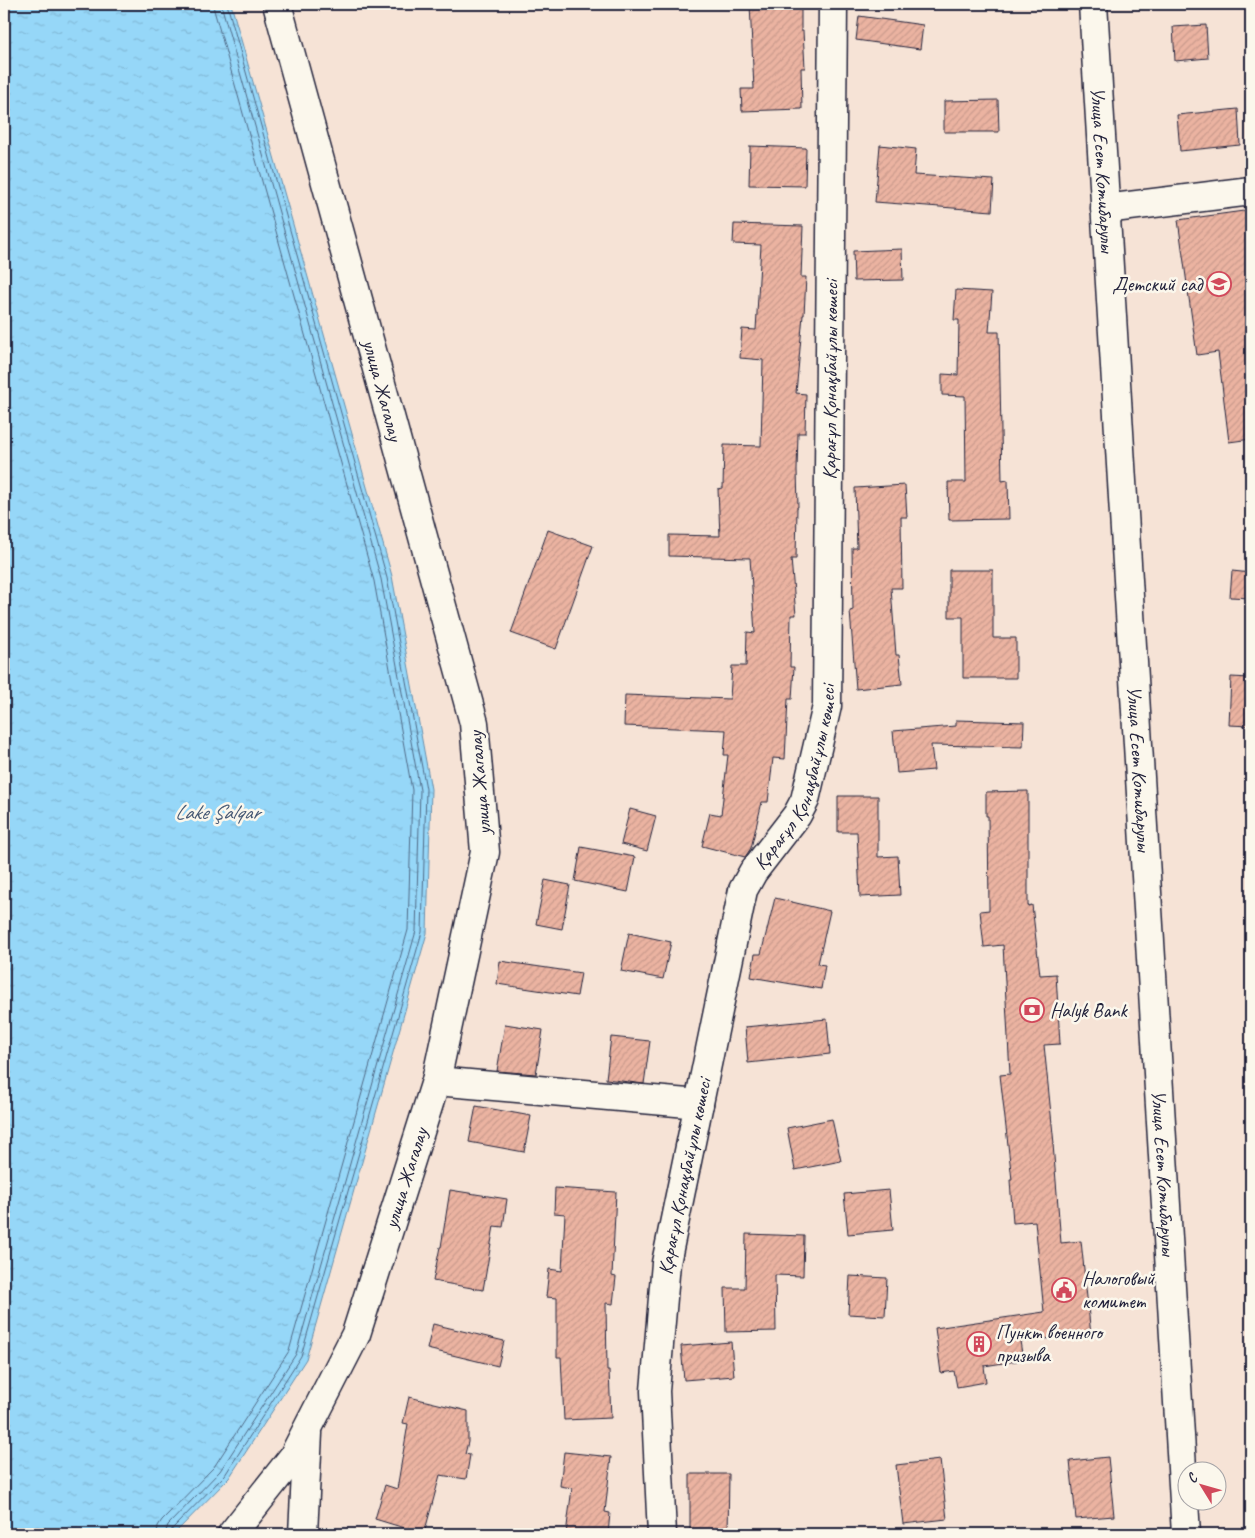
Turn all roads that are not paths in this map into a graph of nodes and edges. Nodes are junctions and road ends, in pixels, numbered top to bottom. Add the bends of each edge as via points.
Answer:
1 (277, 4) edge
2 (833, 4) edge
3 (1093, 4) edge
4 (1251, 191) edge
5 (1106, 209) junction
6 (436, 1081) junction
7 (699, 1104) junction
8 (309, 1426) junction
9 (232, 1534) edge
10 (303, 1534) edge
11 (662, 1534) edge
12 (1186, 1534) edge

1 - 6 street, улица Жагалау via 474,723 484,852
2 - 7 street, Қарағұл Қонақбайұлы көшесі via 827,706 805,800 742,890
3 - 5 street, Улица Есет Котибарулы
4 - 5 street
5 - 12 street, Улица Есет Котибарулы
6 - 7 street
6 - 8 street, улица Жагалау via 356,1334
7 - 11 street, Қарағұл Қонақбайұлы көшесі via 666,1263 655,1392
8 - 9 street, улица Жагалау via 293,1457
8 - 10 street

